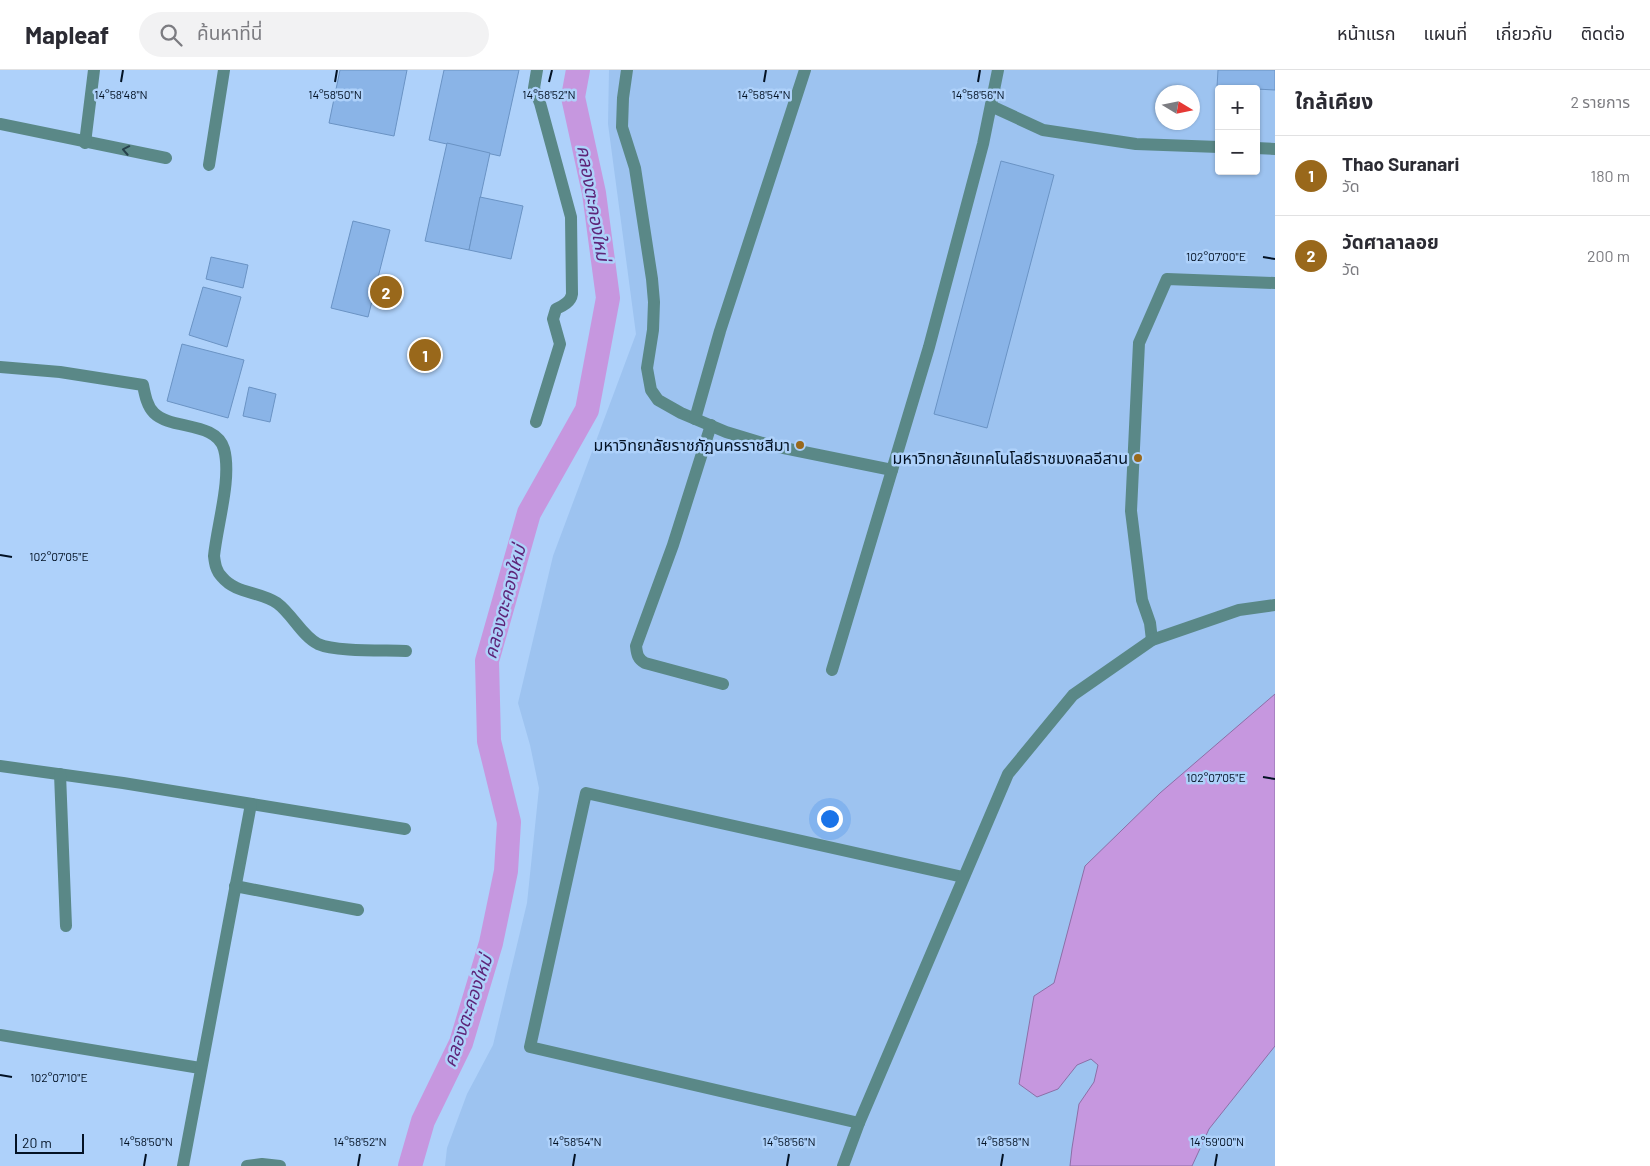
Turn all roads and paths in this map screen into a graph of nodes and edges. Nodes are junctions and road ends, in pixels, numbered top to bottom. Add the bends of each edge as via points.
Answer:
1 (94, 70) edge
2 (224, 70) edge
3 (537, 70) edge
4 (627, 70) edge
5 (805, 70) edge
6 (998, 70) edge
7 (991, 106) junction
8 (0, 124) edge
9 (85, 143) junction
10 (1215, 147) edge
11 (1260, 148) edge
12 (1275, 149) edge
13 (166, 158) dead end
14 (209, 165) dead end
15 (1275, 283) edge
16 (0, 368) edge
17 (696, 419) junction
18 (536, 422) dead end
19 (711, 425) junction
20 (892, 470) junction
21 (1275, 605) edge
22 (1152, 640) junction
23 (406, 651) dead end
24 (832, 670) dead end
25 (723, 684) dead end
26 (0, 766) edge
27 (60, 774) junction
28 (251, 804) junction
29 (405, 828) dead end
30 (963, 877) junction
31 (235, 886) junction
32 (358, 910) dead end
33 (66, 926) dead end
34 (0, 1035) edge
35 (200, 1068) junction
36 (859, 1123) junction
37 (182, 1166) edge
38 (247, 1166) edge
39 (280, 1166) edge
40 (843, 1166) edge

1 - 9 street
2 - 14 street
3 - 18 street via 534,88 571,217 572,298 554,314 560,344
4 - 17 street via 622,127 635,168 654,302 648,380 658,400
5 - 17 street via 720,331
6 - 7 street
7 - 10 street via 1042,130 1136,144
7 - 20 street via 929,348
8 - 9 street
13 -> 9 street
11 - 12 street
15 - 22 street via 1166,279 1139,343 1131,511 1142,600
16 - 23 street via 60,372 143,385 148,405 157,416 211,433 224,448 225,477 214,556 221,576 242,591 276,603 318,644
17 - 19 street
19 - 20 street via 769,445
19 - 25 street via 636,646 637,655 645,663
20 - 24 street
21 - 22 street via 1239,610
22 - 30 street via 1073,695 1008,774
26 - 27 street
27 - 28 street
27 - 33 street
28 - 29 street
28 - 31 street
30 - 36 street
30 - 36 street via 586,793 530,1047
31 - 32 street
31 - 35 street
34 - 35 street
35 - 37 street
36 - 40 street
38 - 39 street

